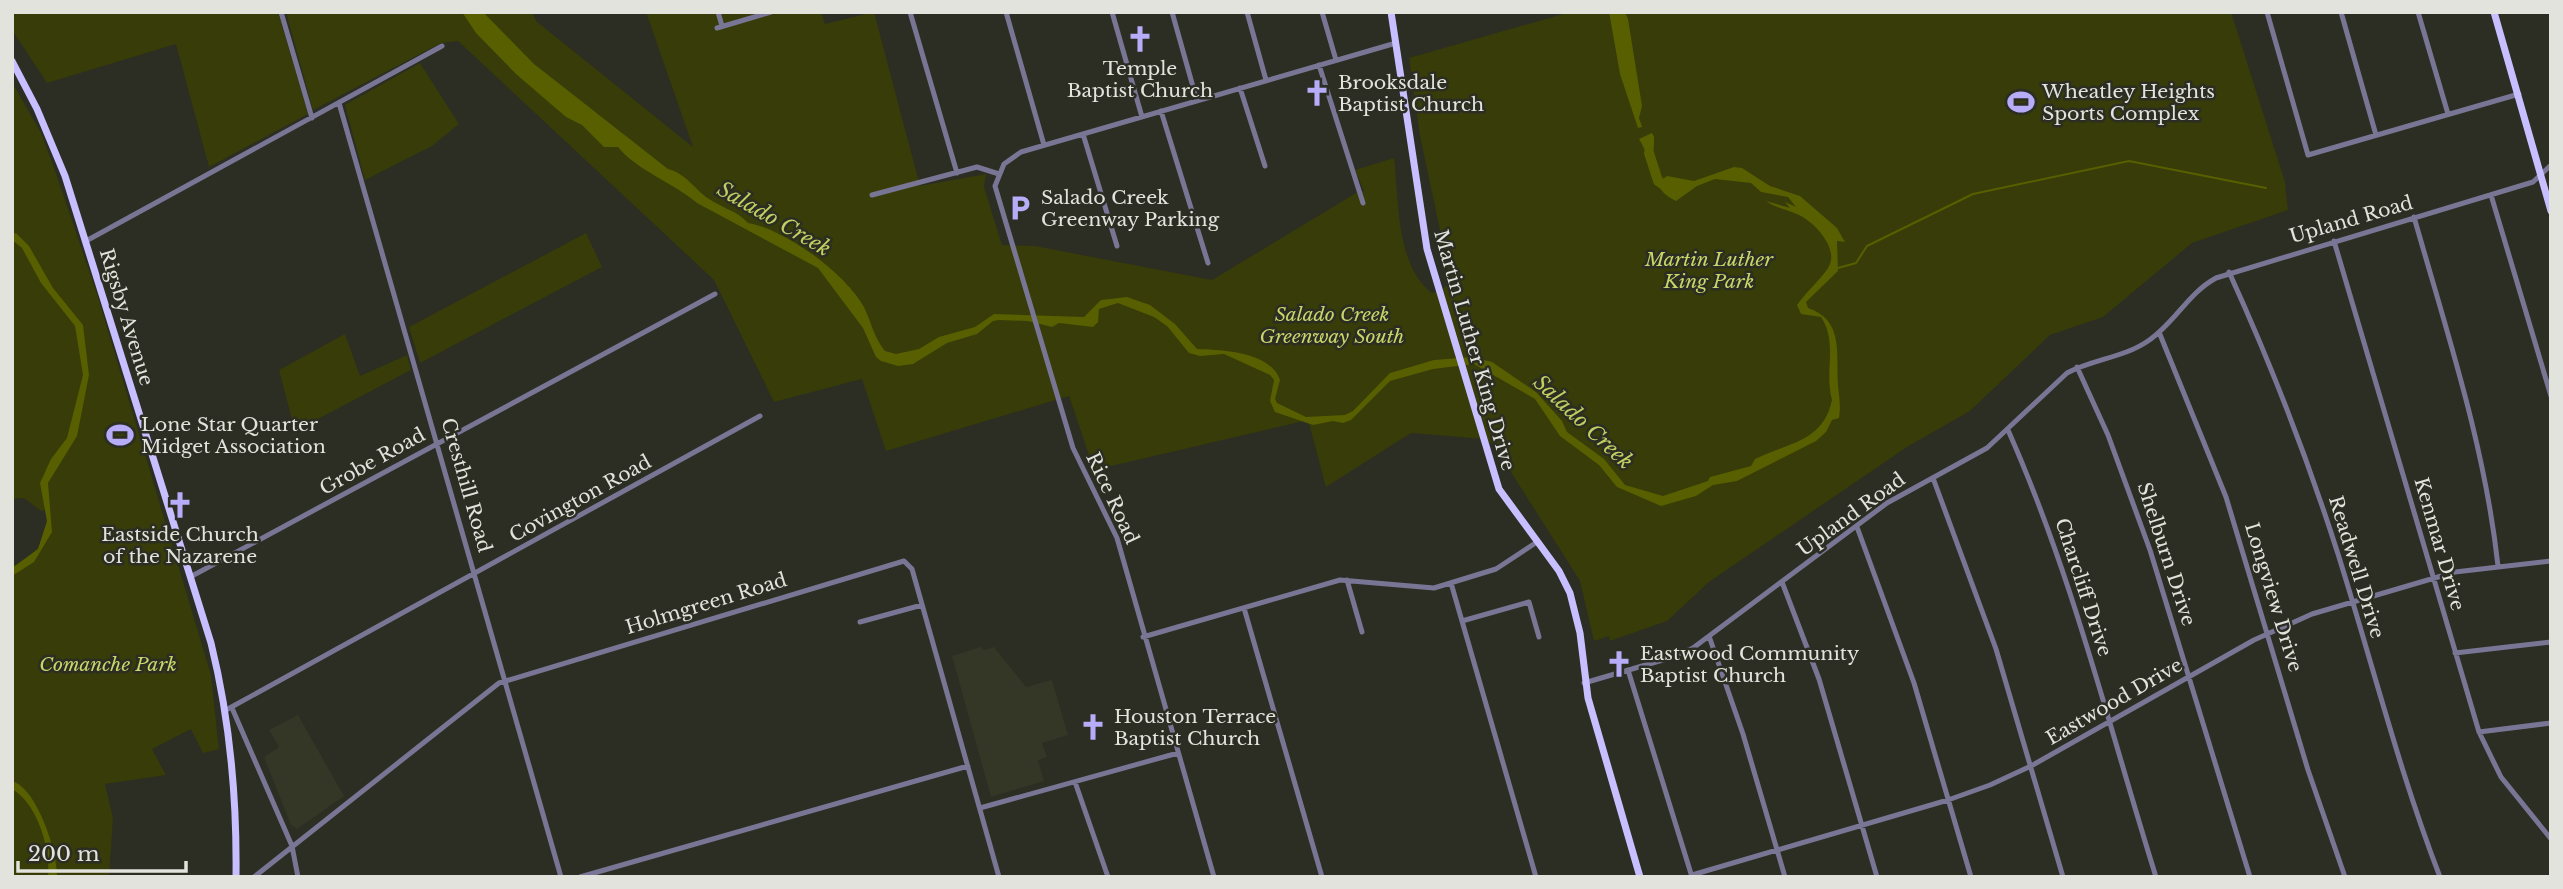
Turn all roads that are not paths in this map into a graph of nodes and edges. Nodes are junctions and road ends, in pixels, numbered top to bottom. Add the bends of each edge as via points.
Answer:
1 (281, 12) edge
2 (718, 12) edge
3 (771, 12) edge
4 (909, 12) edge
5 (1006, 12) edge
6 (1112, 12) edge
7 (1172, 12) edge
8 (1247, 12) edge
9 (1322, 12) edge
10 (1391, 12) edge
11 (2267, 12) edge
12 (2341, 12) edge
13 (2418, 12) edge
14 (2494, 12) edge
15 (1396, 43) junction
16 (442, 46) dead end
17 (1336, 60) junction
18 (12, 61) edge
19 (1319, 65) junction
20 (1266, 80) junction
21 (1240, 88) junction
22 (2519, 94) junction
23 (1197, 101) junction
24 (339, 103) junction
25 (1161, 111) junction
26 (2448, 114) junction
27 (1142, 117) junction
28 (312, 118) junction
29 (1083, 134) junction
30 (2376, 135) junction
31 (1044, 145) junction
32 (2551, 165) edge
33 (1265, 166) dead end
34 (957, 173) junction
35 (999, 174) junction
36 (2540, 174) junction
37 (872, 195) dead end
38 (2491, 195) junction
39 (1363, 203) dead end
40 (2551, 211) edge
41 (2414, 218) junction
42 (86, 241) junction
43 (2334, 241) junction
44 (1117, 247) dead end
45 (1208, 263) dead end
46 (2229, 272) junction
47 (715, 294) dead end
48 (2160, 332) junction
49 (2077, 367) junction
50 (2551, 396) edge
51 (760, 416) dead end
52 (2008, 430) junction
53 (438, 443) junction
54 (1933, 478) junction
55 (1857, 527) junction
56 (1537, 542) junction
57 (2551, 561) edge
58 (2498, 566) junction
59 (476, 574) junction
60 (192, 576) junction
61 (2433, 578) junction
62 (1348, 580) junction
63 (1782, 582) junction
64 (1451, 583) junction
65 (2352, 601) junction
66 (922, 605) junction
67 (1244, 607) junction
68 (1462, 621) junction
69 (860, 622) dead end
70 (1362, 632) dead end
71 (2269, 633) junction
72 (1709, 636) junction
73 (1143, 637) junction
74 (1539, 637) dead end
75 (2551, 642) edge
76 (2455, 653) junction
77 (1628, 670) junction
78 (2189, 676) junction
79 (506, 680) junction
80 (1584, 683) junction
81 (229, 709) junction
82 (2110, 722) junction
83 (2551, 723) edge
84 (2479, 732) junction
85 (1178, 753) junction
86 (968, 766) junction
87 (2031, 766) junction
88 (1075, 782) junction
89 (1948, 800) junction
90 (980, 808) junction
91 (1862, 825) junction
92 (2551, 839) edge
93 (292, 846) junction
94 (1777, 850) junction
95 (1692, 876) edge
96 (236, 877) edge
97 (254, 877) edge
98 (298, 877) edge
99 (561, 877) edge
100 (580, 877) edge
101 (999, 877) edge
102 (1108, 877) edge
103 (1214, 877) edge
104 (1322, 877) edge
105 (1536, 877) edge
106 (1640, 877) edge
107 (1785, 877) edge
108 (1877, 877) edge
109 (1971, 877) edge
110 (2063, 877) edge
111 (2156, 877) edge
112 (2250, 877) edge
113 (2345, 877) edge
114 (2440, 877) edge

1 - 28 street
2 - 3 street via 720,27
4 - 34 street
5 - 31 street
6 - 27 street
7 - 23 street
8 - 20 street
9 - 17 street
10 - 15 main road, Martin Luther King Drive
11 - 30 street via 2308,155
12 - 30 street
13 - 26 street
14 - 22 main road
15 - 17 street
15 - 56 main road, Martin Luther King Drive via 1423,233 1436,281 1486,452 1506,501
16 - 24 street
17 - 19 street
18 - 42 main road, Rigsby Avenue via 49,134
19 - 20 street
19 - 39 street
20 - 21 street
21 - 23 street
21 - 33 street
22 - 26 street
22 - 36 main road
23 - 25 street
24 - 28 street
24 - 53 street, Cresthill Road
25 - 27 street
25 - 45 street
26 - 30 street
27 - 29 street
28 - 42 street
29 - 31 street
29 - 44 street
31 - 35 street via 1015,154
32 - 36 street, Upland Road
34 - 35 street via 977,167
34 - 37 street
35 - 73 street, Rice Road via 995,192 1057,396 1077,459 1117,538
36 - 38 street, Upland Road via 2533,182
36 - 40 main road
38 - 41 street, Upland Road
38 - 50 street
41 - 43 street, Upland Road
41 - 58 street via 2476,428
42 - 60 main road, Rigsby Avenue
43 - 46 street, Upland Road
43 - 61 street, Kenmar Drive
46 - 48 street, Upland Road via 2191,294
46 - 65 street, Readwell Drive via 2288,408
47 - 53 street, Grobe Road
48 - 49 street, Upland Road via 2132,350
48 - 71 street, Longview Drive via 2216,468
49 - 52 street, Upland Road via 2047,388
49 - 78 street, Shelburn Drive via 2129,491
51 - 59 street, Covington Road
52 - 54 street, Upland Road via 1977,454
52 - 82 street, Charcliff Drive via 2056,548
53 - 59 street, Cresthill Road
53 - 60 street, Grobe Road
54 - 55 street, Upland Road via 1900,494
54 - 87 street via 1978,593
55 - 63 street, Upland Road
55 - 89 street via 1899,639
56 - 64 street via 1496,569
56 - 80 main road, Martin Luther King Drive via 1570,593 1580,634
57 - 58 street, Eastwood Drive
58 - 61 street, Eastwood Drive
59 - 79 street, Cresthill Road
59 - 81 street, Covington Road
60 - 81 main road, Rigsby Avenue
61 - 65 street, Eastwood Drive
61 - 76 street, Kenmar Drive
62 - 64 street via 1420,589
62 - 67 street
62 - 70 street
63 - 72 street, Upland Road
63 - 91 street via 1815,668
64 - 68 street
65 - 71 street, Eastwood Drive
65 - 114 street, Readwell Drive via 2409,795
66 - 69 street
66 - 79 street, Holmgreen Road via 912,569 900,561
66 - 86 street, Holmgreen Road
67 - 73 street
67 - 104 street
68 - 74 street via 1529,602
68 - 105 street
71 - 78 street, Eastwood Drive
71 - 113 street, Longview Drive via 2308,770
72 - 77 street, Upland Road via 1684,653
72 - 94 street via 1740,722
73 - 85 street, Rice Road
75 - 76 street
76 - 84 street, Kenmar Drive
77 - 80 street, Upland Road
77 - 95 street
78 - 82 street, Eastwood Drive
78 - 112 street, Shelburn Drive
79 - 93 street, Holmgreen Road
79 - 99 street, Cresthill Road
80 - 106 main road, Martin Luther King Drive
81 - 93 street
81 - 96 main road, Rigsby Avenue
82 - 87 street, Eastwood Drive
82 - 111 street, Charcliff Drive
83 - 84 street
84 - 92 street, Kenmar Drive via 2501,777
85 - 88 street
85 - 103 street, Rice Road
86 - 90 street, Holmgreen Road
86 - 100 street
87 - 89 street, Eastwood Drive
87 - 110 street
88 - 90 street
88 - 102 street
89 - 91 street, Eastwood Drive
89 - 109 street
90 - 101 street, Holmgreen Road
91 - 94 street, Eastwood Drive
91 - 108 street
93 - 97 street, Holmgreen Road
93 - 98 street
94 - 95 street, Eastwood Drive
94 - 107 street

